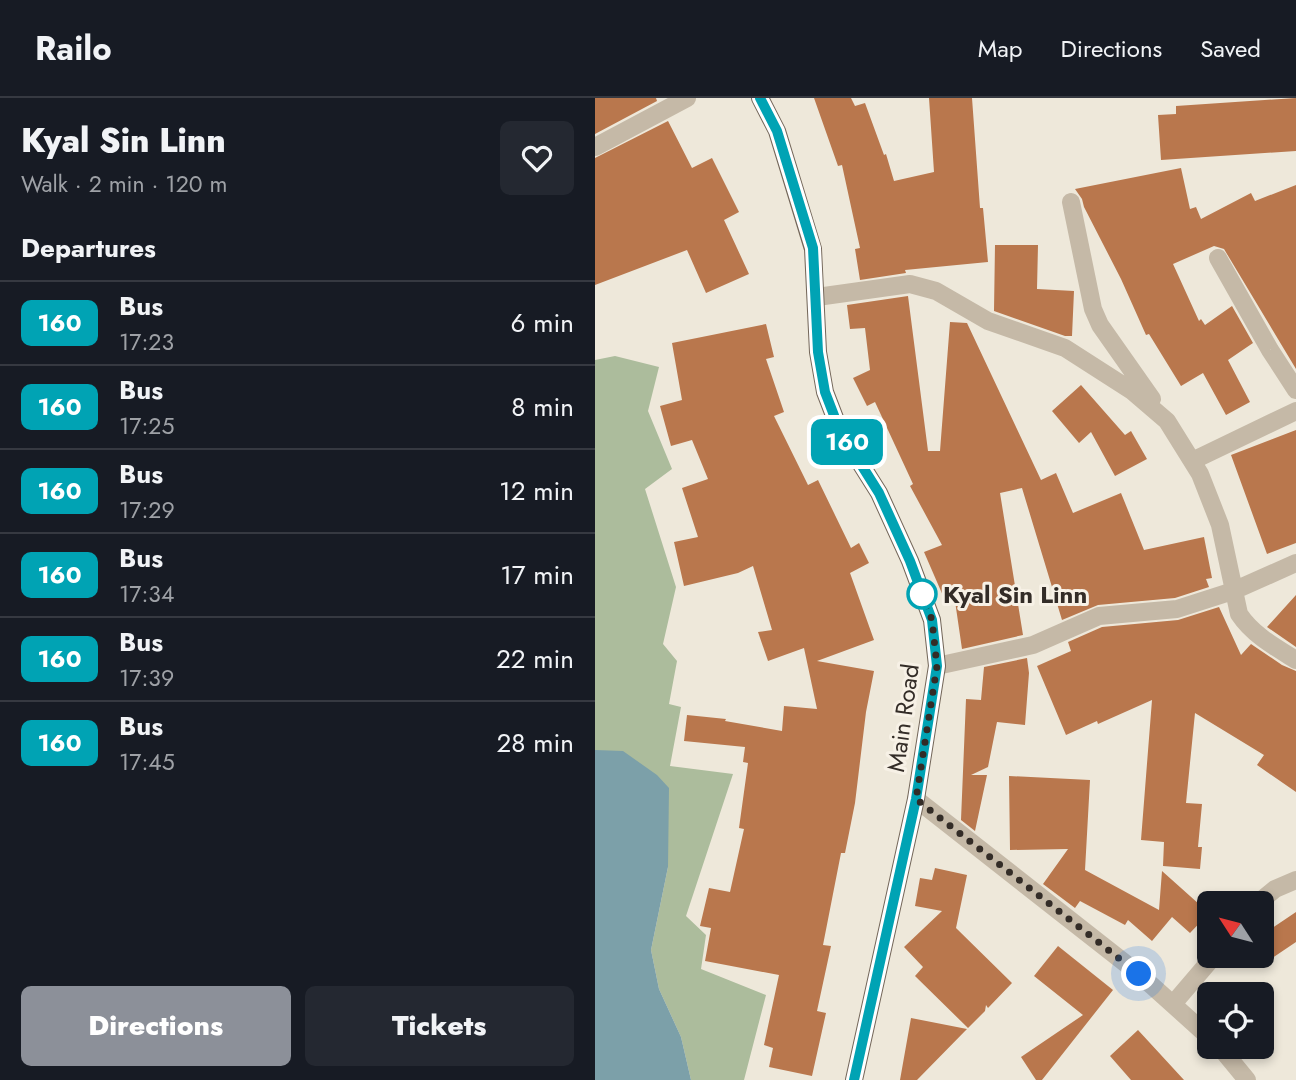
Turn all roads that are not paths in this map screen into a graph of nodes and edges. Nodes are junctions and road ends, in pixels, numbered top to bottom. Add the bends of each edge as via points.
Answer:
1 (687, 98) edge
2 (760, 98) edge
3 (595, 147) edge
4 (1071, 202) dead end
5 (1219, 258) dead end
6 (817, 297) junction
7 (1296, 390) edge
8 (1296, 411) edge
9 (1167, 421) junction
10 (1192, 461) junction
11 (1296, 563) edge
12 (1233, 591) junction
13 (1296, 660) edge
14 (937, 666) junction
15 (916, 799) junction
16 (1296, 880) edge
17 (1273, 891) edge
18 (1203, 968) edge
19 (1173, 1004) junction
20 (1197, 1026) edge
21 (1230, 1059) edge
22 (854, 1080) edge
23 (1247, 1080) edge

1 - 3 street
2 - 6 main road, Main Road via 777,131 800,202 813,248
4 - 9 street via 1100,325
5 - 7 street
6 - 9 street via 910,284 936,291 988,321 1065,348 1132,391
6 - 14 main road, Main Road via 818,352 825,392 840,431 879,493 910,561 932,620
8 - 10 street
9 - 10 street
10 - 12 street via 1220,525
11 - 12 street
12 - 13 street via 1245,623
12 - 14 street via 1177,609 1099,617 1033,645
14 - 15 main road, Main Road
15 - 19 street
15 - 22 main road, Main Road
16 - 17 street
18 - 19 street
19 - 20 street
21 - 23 street

